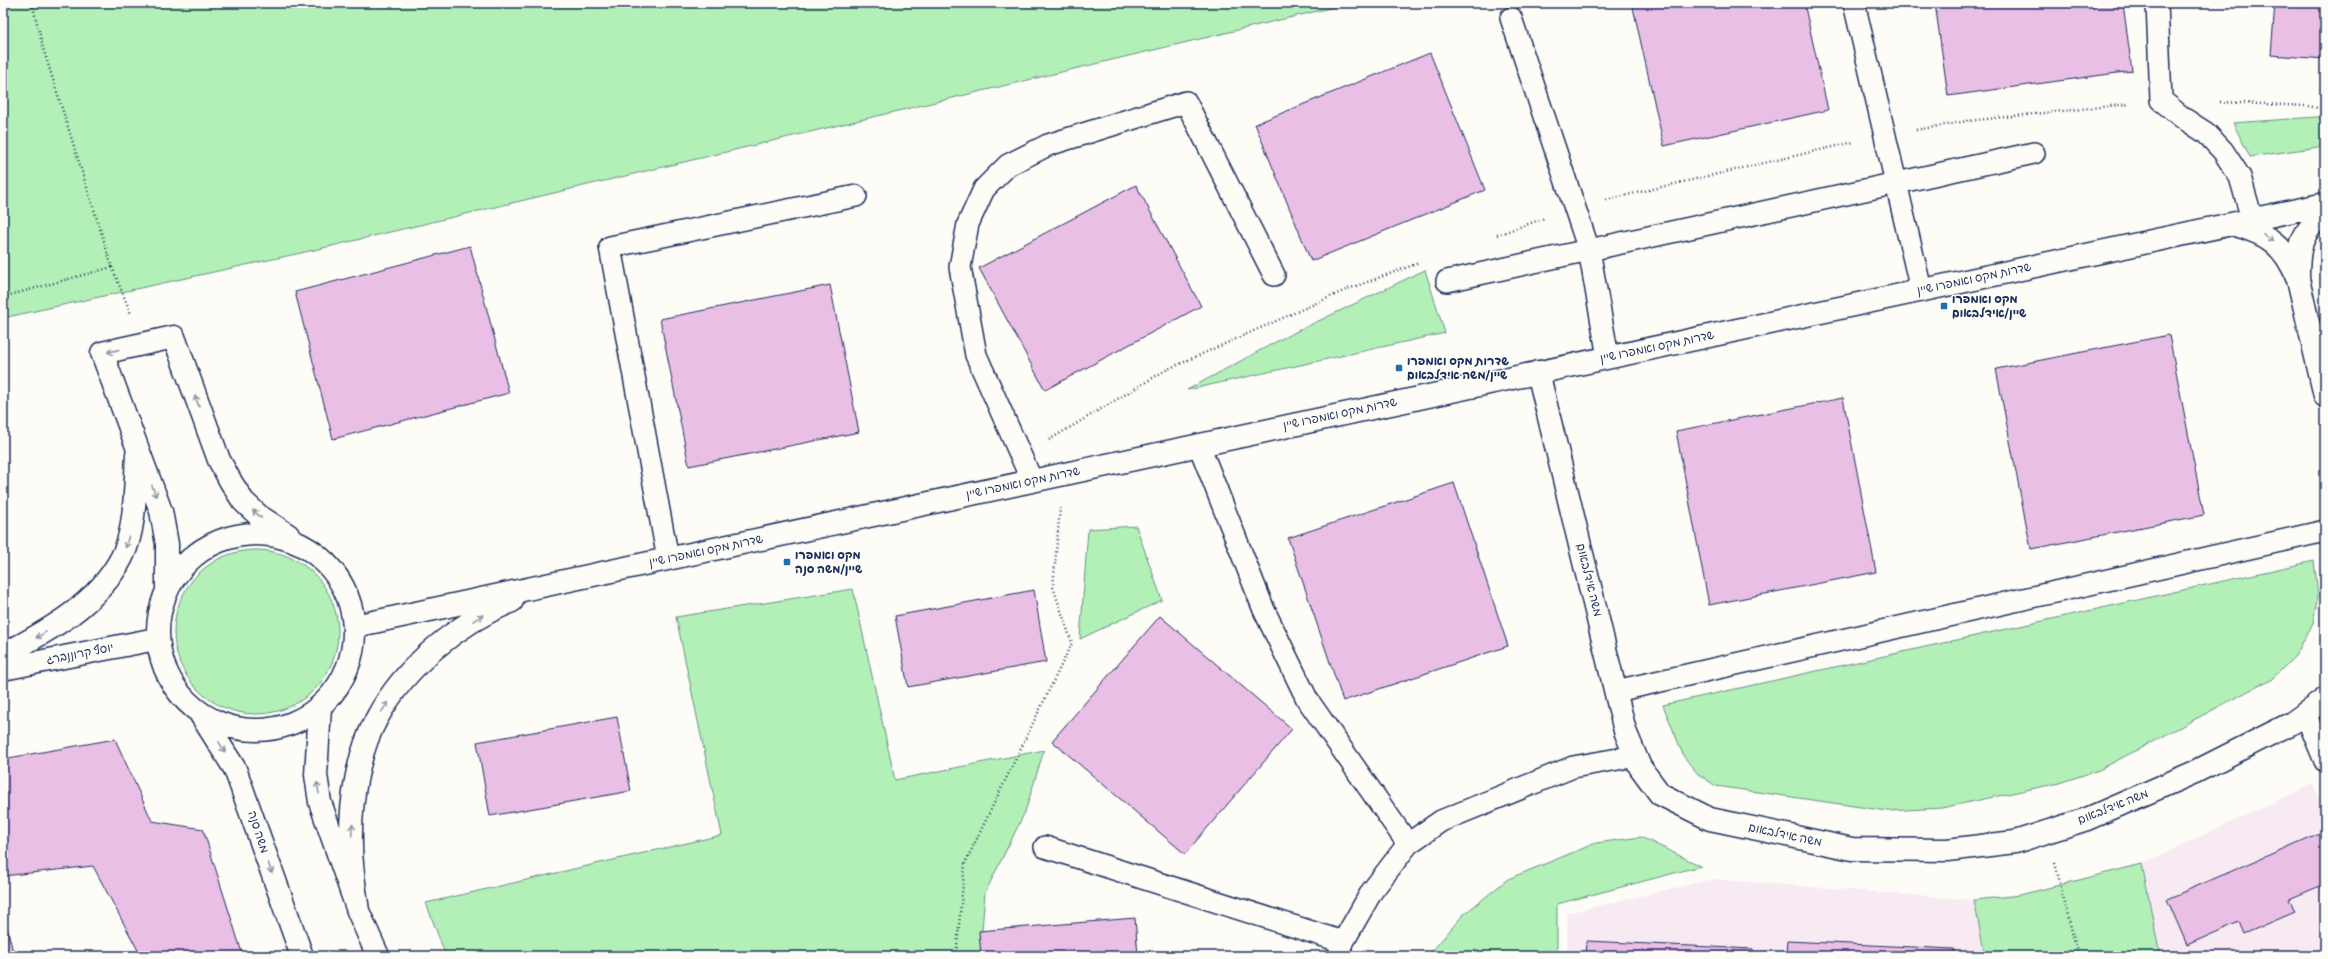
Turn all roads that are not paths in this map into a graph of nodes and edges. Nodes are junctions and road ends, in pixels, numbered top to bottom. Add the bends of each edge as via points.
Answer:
1 (1854, 3) edge
2 (2157, 3) edge
3 (1511, 18) dead end
4 (2034, 153) dead end
5 (1896, 183) junction
6 (856, 196) dead end
7 (2325, 204) edge
8 (2325, 214) edge
9 (2242, 221) junction
10 (1589, 250) junction
11 (1274, 275) dead end
12 (2298, 279) junction
13 (1447, 281) dead end
14 (1921, 290) junction
15 (1608, 357) junction
16 (1538, 372) junction
17 (2325, 396) edge
18 (1200, 445) junction
19 (137, 448) junction
20 (1032, 481) junction
21 (2325, 531) edge
22 (301, 544) junction
23 (668, 559) junction
24 (561, 582) junction
25 (167, 587) junction
26 (355, 626) junction
27 (156, 639) junction
28 (3, 655) edge
29 (3, 669) edge
30 (1616, 691) junction
31 (2325, 699) edge
32 (320, 707) junction
33 (201, 714) junction
34 (2305, 714) junction
35 (1635, 756) junction
36 (2325, 760) edge
37 (1408, 844) junction
38 (1045, 847) dead end
39 (358, 911) junction
40 (1341, 949) edge
41 (302, 956) edge
42 (378, 956) edge

1 - 5 lane
2 - 9 lane via 2161,100 2206,133 2223,151 2240,177
3 - 10 lane
4 - 5 lane
5 - 10 lane
5 - 14 lane
6 - 23 lane via 610,247
7 - 9 street, שדרות מקס ואמפרו שיין
8 - 12 street via 2310,226 2303,237 2298,256
9 -> 12 street via 2277,244 2290,261
9 - 14 street, שדרות מקס ואמפרו שיין
10 - 13 lane
10 - 15 lane
11 - 20 lane via 1186,102 1048,145 1008,165 984,189 968,224 960,267 976,355
12 - 17 street
14 - 15 street, שדרות מקס ואמפרו שיין
15 - 16 street, שדרות מקס ואמפרו שיין
16 - 18 street, שדרות מקס ואמפרו שיין
16 - 30 street, משה אידלבאום
18 - 20 street, שדרות מקס ואמפרו שיין
18 - 37 lane via 1264,610 1307,700
22 -> 19 street via 259,516 243,501 231,482 218,460 174,337 102,353
19 -> 25 street via 161,510 166,544
19 -> 28 street via 132,521 123,557 106,581 78,609 40,635
20 - 23 street, שדרות מקס ואמפרו שיין
21 - 30 lane
22 - 25 street via 272,534 240,534 211,544 185,562
22 - 26 street via 328,564 348,593
23 - 24 street, שדרות מקס ואמפרו שיין
24 - 26 street, שדרות מקס ואמפרו שיין
39 -> 24 street via 351,845 354,798 364,750 377,718 402,682 420,662 456,631 494,608
25 - 27 street via 158,612
26 - 32 street via 352,656 340,684
27 - 29 street, יוסף קרוננברג
27 - 33 street via 163,667 177,693
30 - 35 street, משה אידלבאום via 1625,731
31 - 34 street, משה אידלבאום
32 - 33 street via 293,724 261,731 230,728
39 -> 32 street via 320,802 316,775
33 -> 41 street, משה סנה via 235,769
34 - 35 street, משה אידלבאום via 2195,772 2087,819 2015,842 1947,850 1852,849 1710,819 1660,794
34 - 36 lane
35 - 37 lane via 1573,767 1441,821
37 - 40 lane via 1372,891
38 - 40 lane
39 - 42 street

